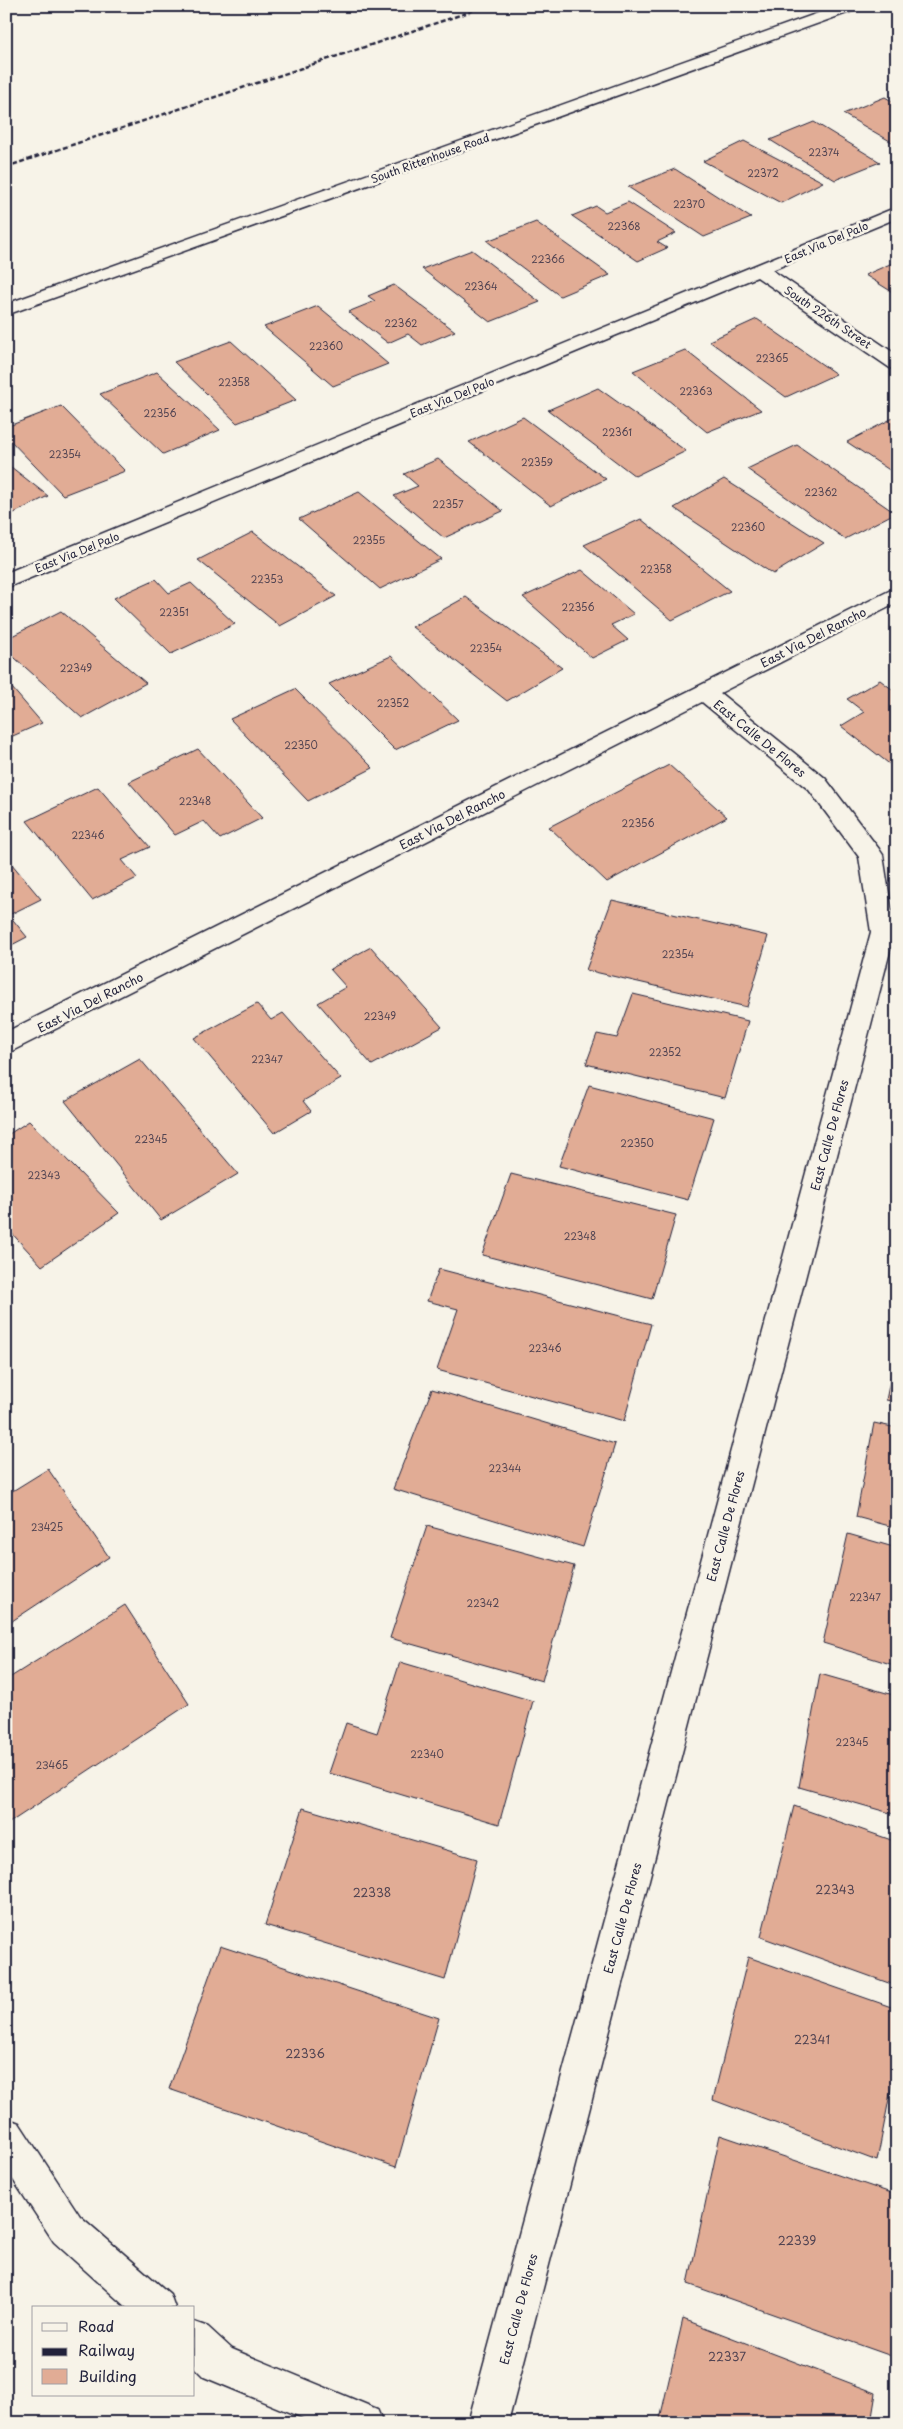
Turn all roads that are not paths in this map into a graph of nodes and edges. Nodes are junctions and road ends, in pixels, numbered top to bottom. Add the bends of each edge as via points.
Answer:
1 (853, 6) edge
2 (897, 212) edge
3 (758, 270) junction
4 (6, 310) edge
5 (897, 364) edge
6 (6, 581) edge
7 (897, 594) edge
8 (704, 692) junction
9 (6, 1044) edge
10 (6, 2136) edge
11 (154, 2306) edge
12 (195, 2342) edge
13 (363, 2423) edge
14 (488, 2423) edge

1 - 4 street, South Rittenhouse Road
2 - 3 street, East Via Del Palo
3 - 5 street, South 226th Street
3 - 6 street, East Via Del Palo
7 - 8 street, East Via Del Rancho
8 - 9 street, East Via Del Rancho
8 - 14 street, East Calle De Flores via 817,784 871,855 883,932
10 - 11 street via 67,2228
12 - 13 street via 218,2363

